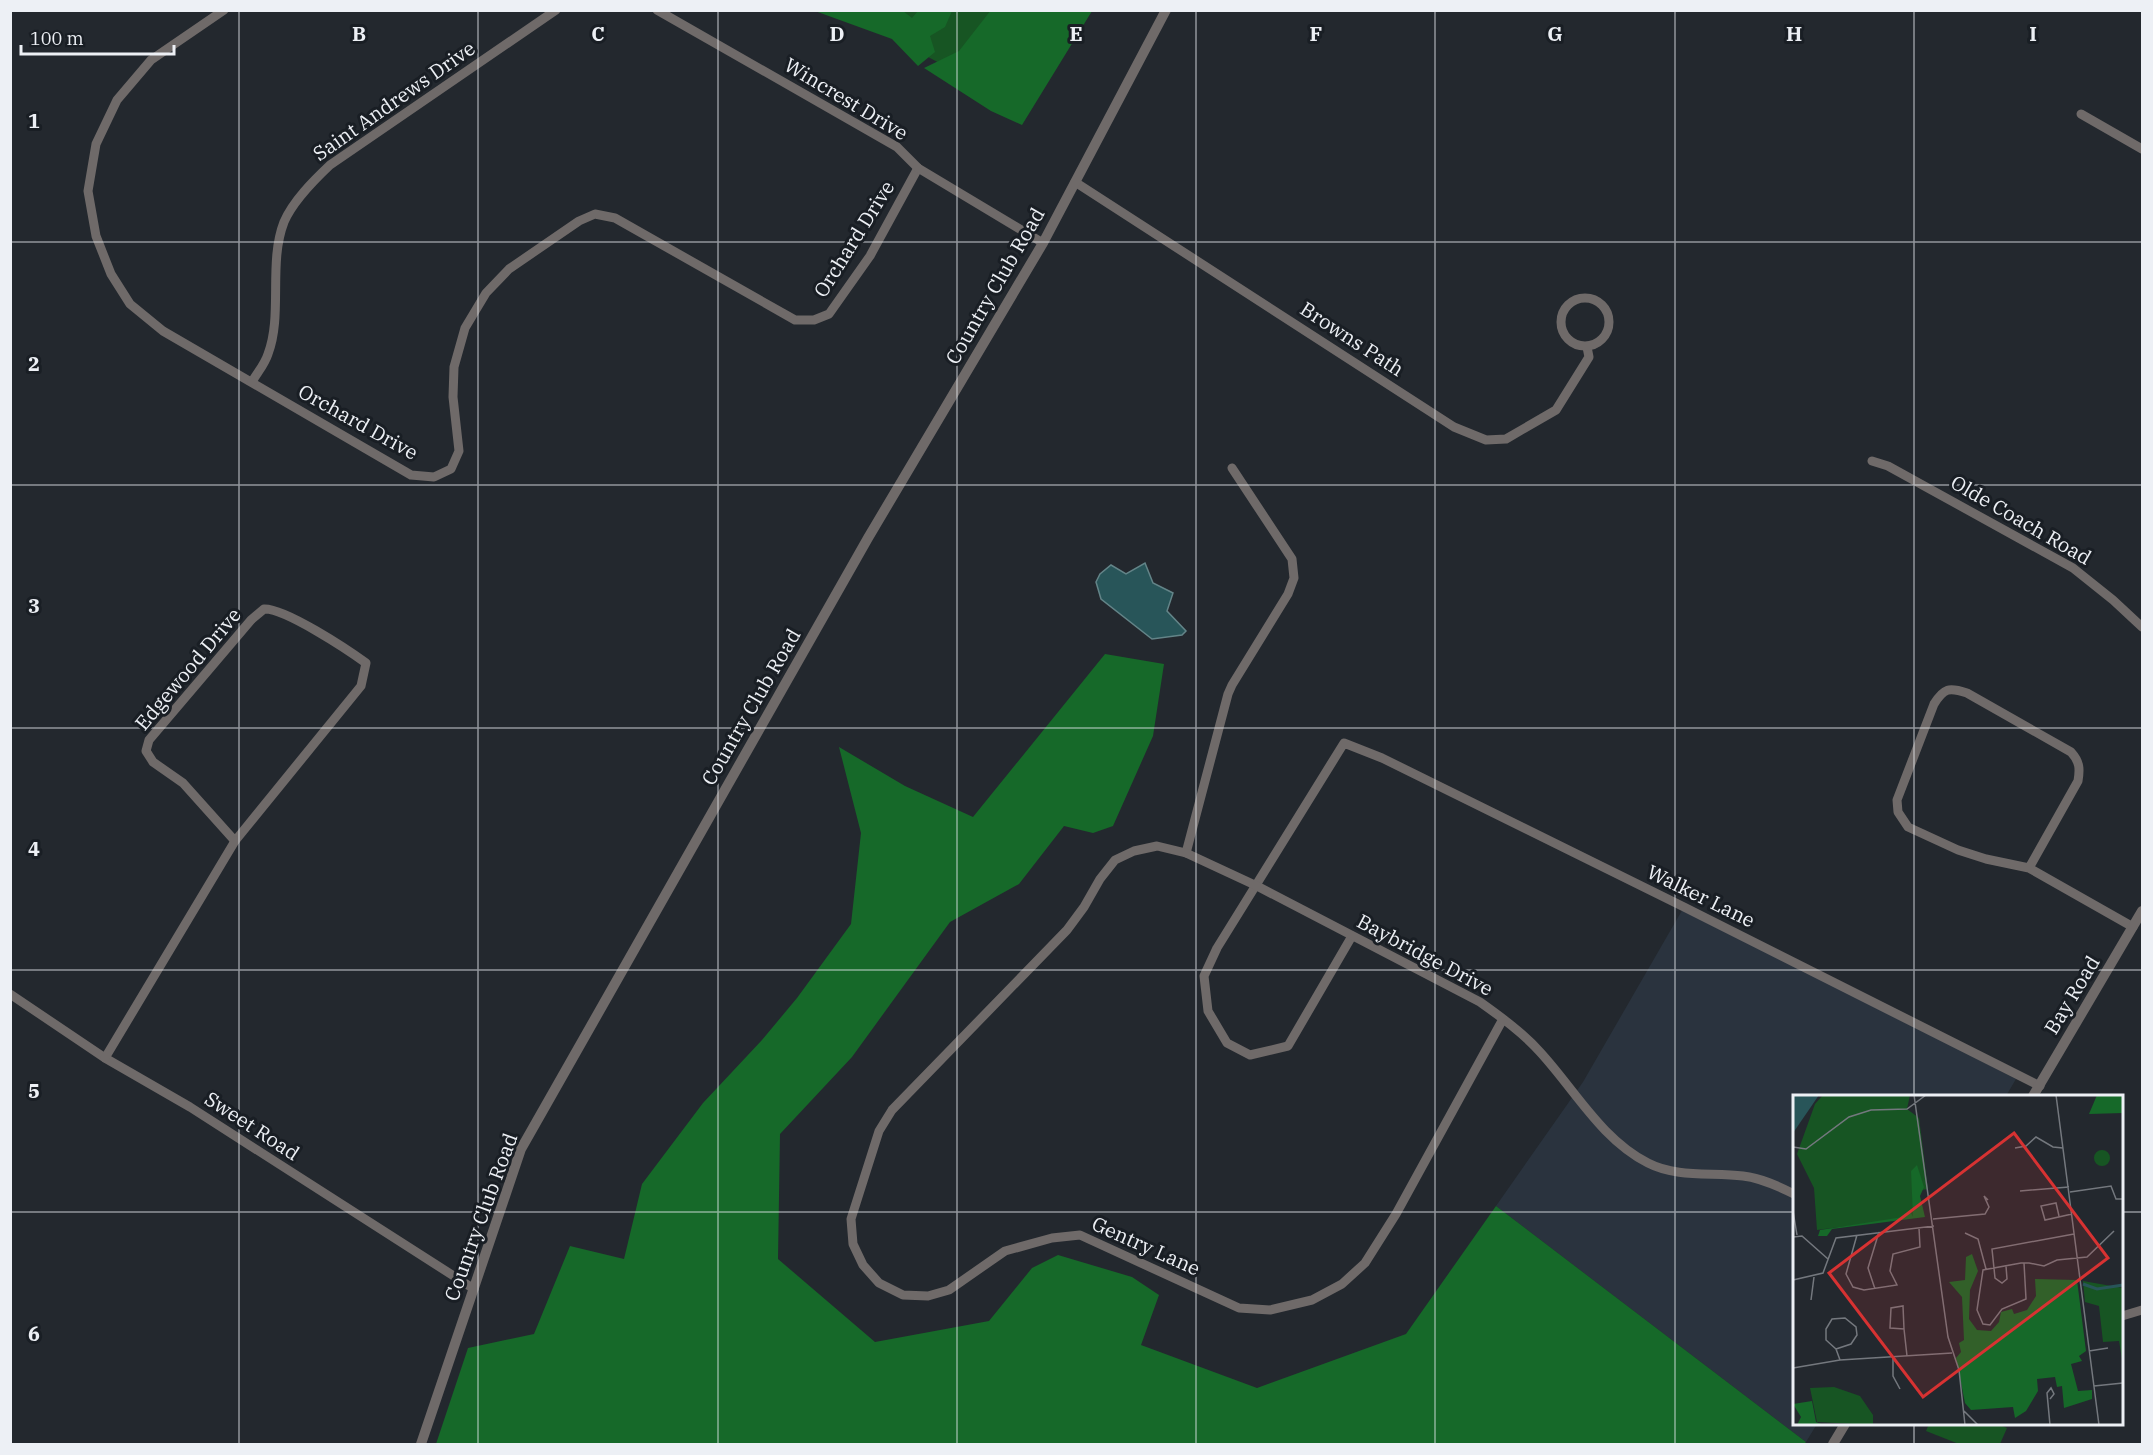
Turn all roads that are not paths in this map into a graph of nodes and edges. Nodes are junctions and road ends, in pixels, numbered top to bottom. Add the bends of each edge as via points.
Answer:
1 (224, 10) edge
2 (556, 10) edge
3 (657, 10) edge
4 (1166, 10) edge
5 (2081, 114) dead end
6 (2142, 149) edge
7 (918, 168) junction
8 (1075, 182) junction
9 (1043, 243) junction
10 (1587, 347) junction
11 (252, 382) junction
12 (1872, 461) dead end
13 (1232, 468) dead end
14 (2142, 627) edge
15 (235, 841) junction
16 (1186, 854) junction
17 (2029, 868) junction
18 (1257, 886) junction
19 (2142, 911) edge
20 (2133, 927) junction
21 (1352, 936) junction
22 (10, 994) edge
23 (1503, 1019) junction
24 (105, 1058) junction
25 (2040, 1086) junction
26 (2034, 1095) edge
27 (1793, 1194) edge
28 (474, 1289) junction
29 (2142, 1310) edge
30 (2123, 1315) edge
31 (1844, 1425) edge
32 (421, 1444) edge
33 (1833, 1444) edge

1 - 11 street, Orchard Drive via 151,60 117,100 96,144 88,191 96,236 111,274 130,304 163,331
2 - 11 street, Saint Andrews Drive via 330,165 314,180 285,221 278,244 273,331 268,355
3 - 7 street, Wincrest Drive via 897,147
4 - 8 street, Country Club Road
5 - 6 street
7 - 9 street, Wincrest Drive
7 - 11 street, Orchard Drive via 870,256 829,314 814,320 795,320 615,218 595,214 579,221 509,269 486,293 465,328 454,367 459,451 451,469 434,477 411,475
8 - 9 street, Country Club Road
8 - 10 street, Browns Path via 1454,427 1486,440 1506,439 1556,410 1589,357
9 - 28 street, Country Club Road via 862,548 520,1149
10 - 10 street via 1604,339 1610,321 1602,304 1584,298 1567,306 1561,324 1569,341
12 - 14 street, Olde Coach Road via 1888,466 2073,567
13 - 16 street via 1292,559 1294,578 1228,694
15 - 15 street, Edgewood Drive via 361,686 366,663 271,609 264,609 251,620 149,740 146,751 153,762 183,783
15 - 24 street, Edgewood Drive
16 - 18 street, Gentry Lane
16 - 23 street, Gentry Lane via 1158,846 1115,860 1067,930 892,1110 879,1131 851,1219 853,1244 862,1265 879,1283 903,1295 928,1296 950,1290 1005,1251 1080,1235 1239,1308 1270,1310 1312,1299 1342,1284 1365,1263
17 - 17 street via 1958,850 1908,827 1898,812 1897,800 1934,704 1947,689 1967,693 2078,759 2078,781
17 - 20 street
18 - 21 street, Baybridge Drive
18 - 21 street via 1217,948 1204,976 1208,1011 1227,1042 1250,1055 1288,1046
18 - 25 street, Walker Lane via 1344,743 1392,763
19 - 20 street, Bay Road
20 - 25 street, Bay Road
21 - 23 street, Baybridge Drive via 1480,1002
22 - 24 street, Sweet Road
23 - 27 street, Baybridge Drive via 1539,1050 1611,1138 1630,1153 1651,1165 1688,1173 1744,1176 1770,1182
24 - 28 street, Sweet Road via 190,1107
25 - 26 street, Bay Road
28 - 32 street, Country Club Road
29 - 30 street
31 - 33 street

